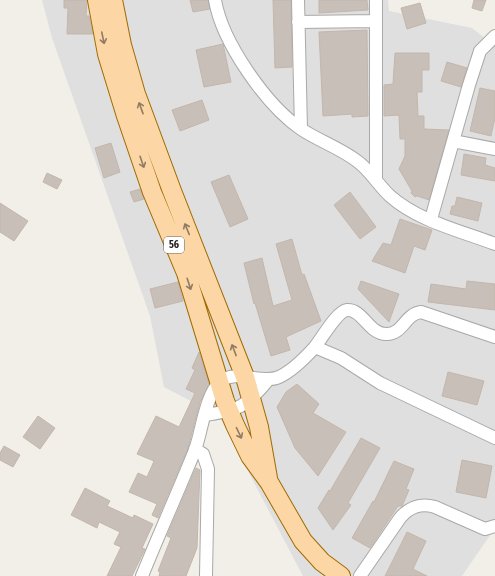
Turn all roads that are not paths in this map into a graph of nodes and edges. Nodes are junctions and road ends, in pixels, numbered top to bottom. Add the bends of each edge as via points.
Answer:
1 (97, 0) edge
2 (113, 0) edge
3 (215, 0) edge
4 (298, 0) edge
5 (376, 0) edge
6 (376, 21) junction
7 (298, 22) junction
8 (495, 36) edge
9 (301, 129) junction
10 (453, 141) junction
11 (495, 149) edge
12 (376, 179) junction
13 (431, 219) junction
14 (495, 244) edge
15 (495, 337) edge
16 (315, 347) junction
17 (245, 377) junction
18 (268, 380) junction
19 (220, 382) junction
20 (252, 399) junction
21 (229, 411) junction
22 (205, 415) junction
23 (495, 438) edge
24 (195, 449) junction
25 (269, 482) junction
26 (495, 526) edge
27 (142, 576) edge
28 (206, 576) edge
29 (341, 576) edge
30 (360, 576) edge

1 -> 19 main road, 56 via 107,54 126,116 152,192 186,273
17 -> 2 main road, 56 via 136,94
3 - 9 street via 217,12 237,54 259,88 279,111
4 - 7 street
5 - 6 street
6 - 7 street
6 - 12 street
7 - 9 street
8 - 10 street via 480,51
9 - 12 street via 357,161
10 - 11 street
10 - 13 street
12 - 13 street via 389,196 406,208
13 - 14 street
15 - 16 street via 421,312 410,316 395,333 385,335 368,326 359,313 348,310 332,324
16 - 18 street via 279,377
16 - 23 street
17 - 18 street
17 - 19 street via 232,377
17 - 20 main road, 56
18 - 20 street
19 - 21 main road, 56
19 - 22 street via 208,403
20 - 21 street via 241,407
20 - 25 main road, 56
21 - 22 street
21 -> 25 main road, 56 via 250,456
22 - 24 street
24 - 27 street
24 - 28 street via 203,454 208,469
25 - 29 main road, 56 via 303,540 322,562
26 - 30 street via 485,529 435,507 416,506 400,518

